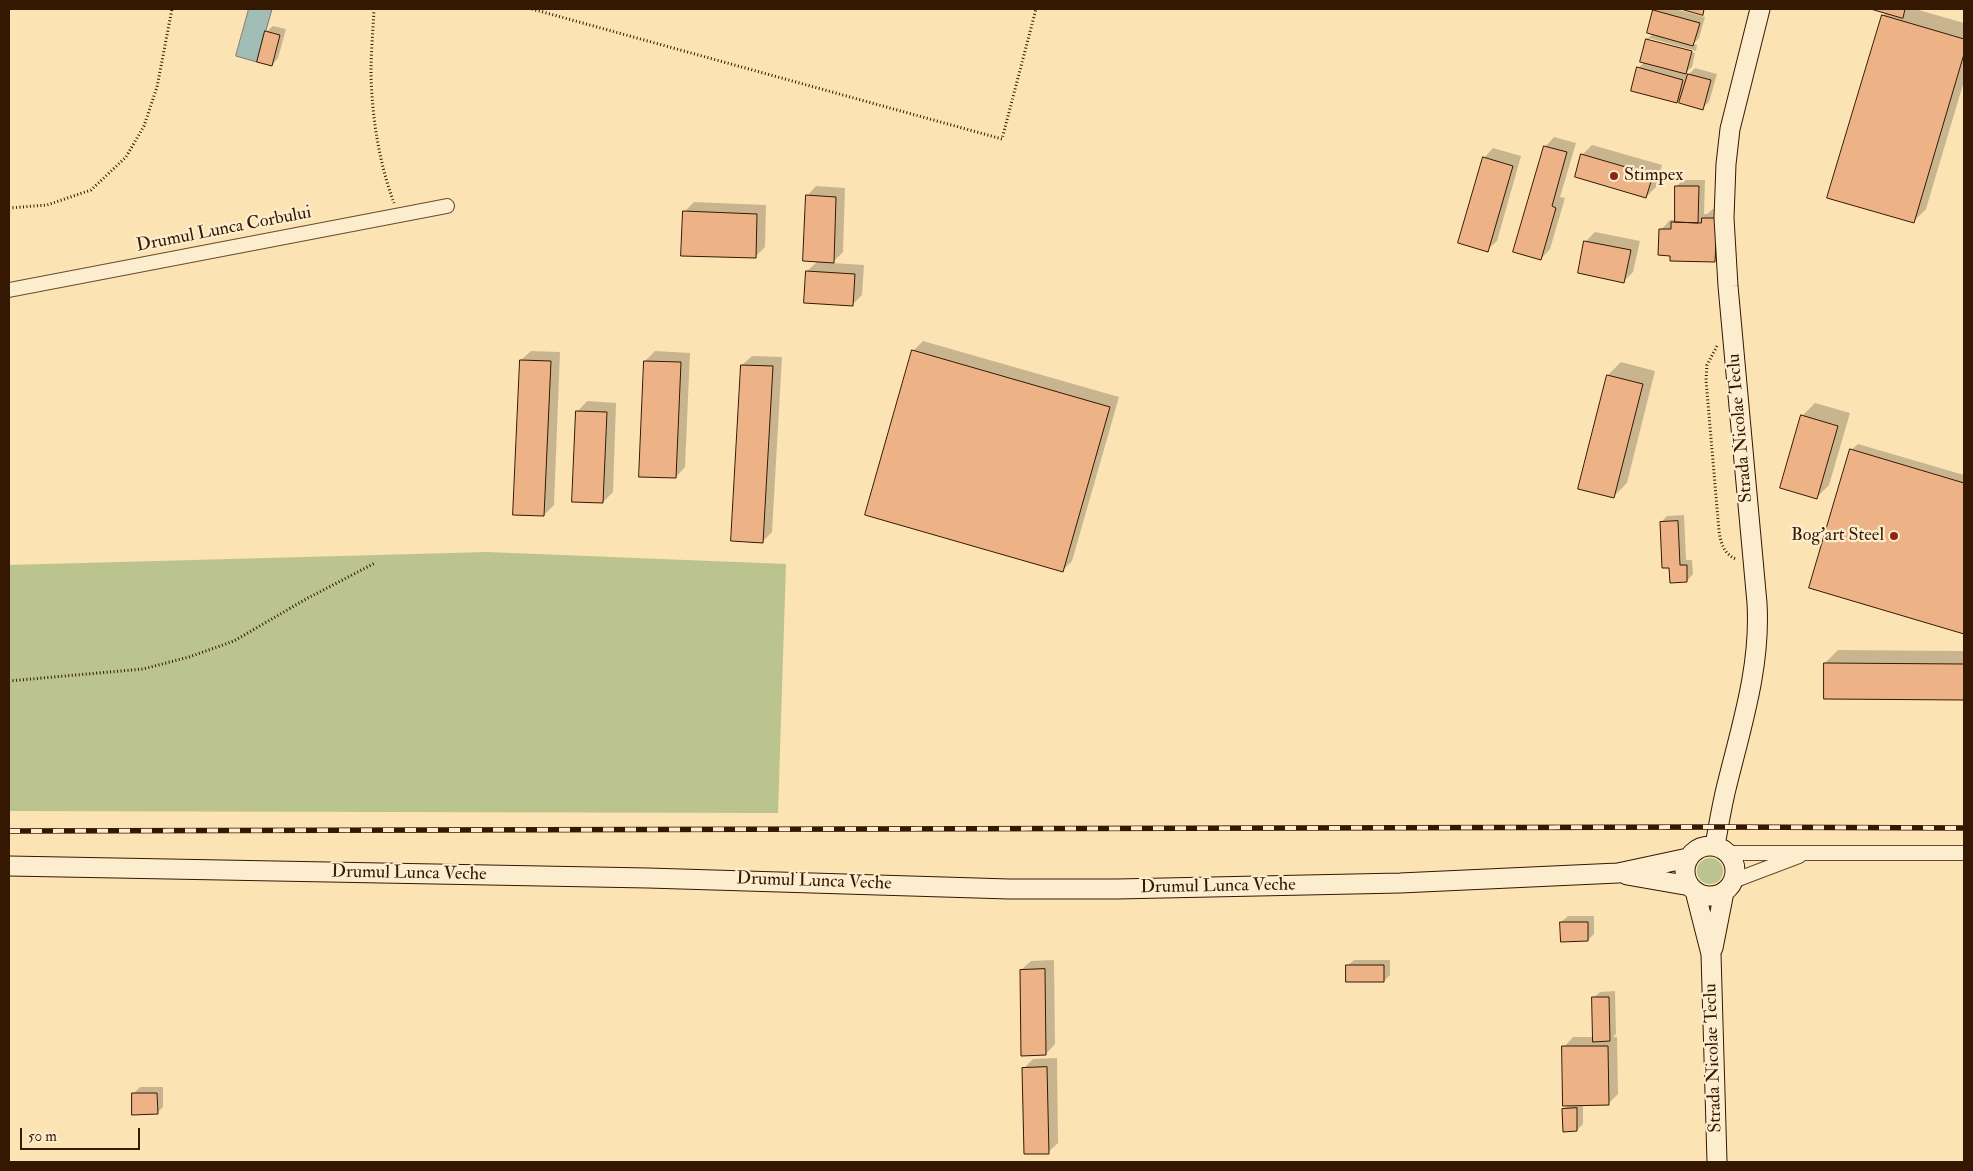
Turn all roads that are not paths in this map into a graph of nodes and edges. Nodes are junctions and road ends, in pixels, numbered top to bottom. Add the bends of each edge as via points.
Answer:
1 (1760, 9) edge
2 (447, 206) dead end
3 (9, 290) edge
4 (1721, 849) junction
5 (1809, 853) junction
6 (1964, 853) edge
7 (1688, 858) junction
8 (9, 866) edge
9 (1618, 873) junction
10 (1728, 886) junction
11 (1693, 889) junction
12 (1711, 954) junction
13 (1717, 1162) edge

1 - 4 street, Strada Nicolae Teclu via 1727,146 1724,218 1758,620 1756,663
2 - 3 street, Drumul Lunca Corbului
4 - 5 street
4 - 7 street via 1700,848
4 - 10 street, Strada Nicolae Teclu via 1735,867
5 - 6 street
5 - 10 street
7 - 9 street, Drumul Lunca Veche
7 - 11 street, Strada Nicolae Teclu via 1684,873
8 - 9 street, Drumul Lunca Veche via 1107,889
9 - 11 street, Drumul Lunca Veche
10 - 11 street via 1710,896
10 - 12 street, Strada Nicolae Teclu
11 - 12 street, Strada Nicolae Teclu
12 - 13 street, Strada Nicolae Teclu

